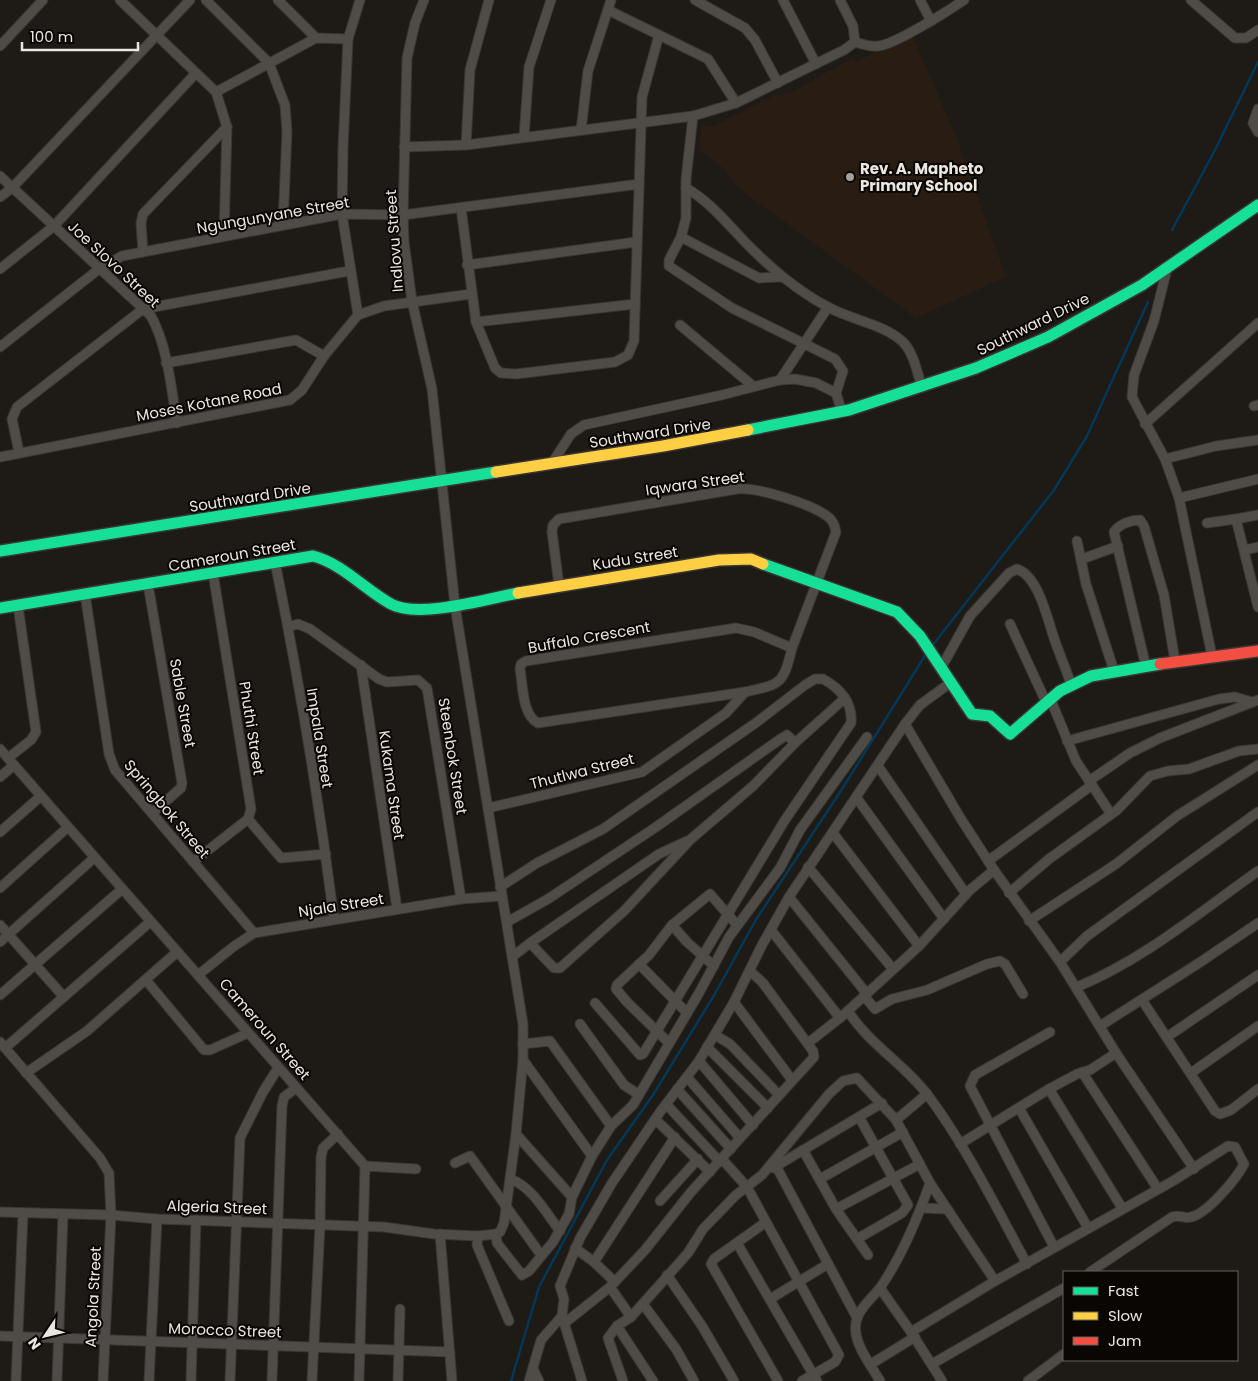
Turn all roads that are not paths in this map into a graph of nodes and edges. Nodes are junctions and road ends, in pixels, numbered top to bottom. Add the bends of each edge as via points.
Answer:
1 (43, 0) edge
2 (120, 0) edge
3 (190, 0) edge
4 (206, 0) edge
5 (278, 0) edge
6 (424, 0) edge
7 (490, 0) edge
8 (551, 0) edge
9 (611, 0) edge
10 (695, 0) edge
11 (783, 0) edge
12 (840, 0) edge
13 (920, 0) edge
14 (1191, 0) edge
15 (357, 1) edge
16 (959, 1) edge
17 (608, 10) junction
18 (931, 21) junction
19 (0, 30) edge
20 (1258, 30) edge
21 (156, 34) junction
22 (659, 35) junction
23 (8, 38) junction
24 (316, 38) junction
25 (348, 39) junction
26 (855, 42) junction
27 (0, 46) edge
28 (269, 63) junction
29 (816, 64) junction
30 (196, 73) junction
31 (778, 83) junction
32 (216, 92) junction
33 (736, 103) junction
34 (1258, 109) edge
35 (693, 116) junction
36 (642, 122) junction
37 (227, 127) junction
38 (581, 130) junction
39 (1258, 132) edge
40 (524, 138) junction
41 (466, 146) junction
42 (404, 147) junction
43 (0, 176) edge
44 (640, 184) junction
45 (12, 188) junction
46 (686, 188) junction
47 (0, 197) edge
48 (1258, 205) edge
49 (461, 208) junction
50 (342, 214) junction
51 (402, 214) junction
52 (283, 224) junction
53 (54, 226) junction
54 (224, 236) junction
55 (681, 237) junction
56 (636, 242) junction
57 (143, 252) junction
58 (467, 265) junction
59 (0, 269) edge
60 (99, 269) junction
61 (1167, 270) junction
62 (350, 271) junction
63 (782, 277) junction
64 (471, 294) junction
65 (412, 301) junction
66 (635, 304) junction
67 (828, 307) junction
68 (143, 309) junction
69 (358, 315) junction
70 (476, 322) junction
71 (1258, 324) edge
72 (680, 325) dead end
73 (804, 342) junction
74 (0, 347) edge
75 (324, 356) junction
76 (166, 363) junction
77 (780, 380) junction
78 (753, 386) junction
79 (922, 387) junction
80 (836, 393) junction
81 (842, 412) junction
82 (176, 422) junction
83 (1145, 424) junction
84 (1258, 440) edge
85 (19, 452) junction
86 (0, 456) edge
87 (1165, 459) junction
88 (552, 463) junction
89 (1258, 479) edge
90 (442, 480) junction
91 (1179, 498) junction
92 (1258, 515) edge
93 (1236, 518) junction
94 (1207, 523) dead end
95 (1077, 542) dead end
96 (1118, 546) junction
97 (1258, 548) edge
98 (1245, 550) junction
99 (0, 551) edge
100 (1082, 560) junction
101 (275, 562) junction
102 (213, 573) junction
103 (818, 582) junction
104 (148, 584) junction
105 (559, 585) junction
106 (85, 594) junction
107 (1257, 602) edge
108 (18, 606) junction
109 (455, 606) junction
110 (0, 608) edge
111 (1010, 624) dead end
112 (288, 627) junction
113 (792, 648) junction
114 (1258, 651) edge
115 (1212, 656) junction
116 (1175, 661) junction
117 (361, 665) junction
118 (939, 665) junction
119 (1146, 667) junction
120 (1114, 671) junction
121 (782, 679) junction
122 (950, 683) junction
123 (1071, 684) junction
124 (744, 692) junction
125 (794, 693) junction
126 (845, 698) junction
127 (1048, 700) junction
128 (1254, 701) edge
129 (905, 724) junction
130 (867, 737) dead end
131 (1067, 741) junction
132 (795, 743) junction
133 (0, 749) edge
134 (1258, 749) edge
135 (11, 761) junction
136 (1258, 765) edge
137 (878, 766) junction
138 (0, 777) edge
139 (1090, 783) junction
140 (41, 796) junction
141 (856, 797) junction
142 (488, 808) junction
143 (1258, 812) edge
144 (152, 813) junction
145 (1111, 814) junction
146 (248, 819) junction
147 (68, 827) junction
148 (0, 832) edge
149 (833, 833) junction
150 (692, 839) junction
151 (326, 854) junction
152 (94, 858) junction
153 (988, 861) junction
154 (193, 862) junction
155 (808, 867) junction
156 (994, 870) junction
157 (1258, 870) edge
158 (0, 888) edge
159 (121, 890) junction
160 (501, 892) junction
161 (1009, 893) junction
162 (966, 894) junction
163 (789, 896) junction
164 (461, 899) junction
165 (397, 909) junction
166 (727, 913) junction
167 (334, 919) junction
168 (944, 919) junction
169 (1029, 921) junction
170 (150, 922) junction
171 (507, 922) junction
172 (1258, 922) edge
173 (0, 925) edge
174 (672, 925) junction
175 (737, 925) junction
176 (771, 930) junction
177 (254, 934) junction
178 (8, 935) junction
179 (0, 942) edge
180 (530, 943) junction
181 (919, 946) junction
182 (177, 952) junction
183 (701, 956) junction
184 (512, 957) junction
185 (1060, 962) junction
186 (35, 964) junction
187 (639, 964) junction
188 (714, 966) junction
189 (893, 969) junction
190 (750, 971) junction
191 (198, 975) junction
192 (1258, 975) edge
193 (146, 980) junction
194 (1077, 987) junction
195 (0, 994) edge
196 (1023, 994) dead end
197 (866, 995) junction
198 (64, 997) junction
199 (675, 1000) junction
200 (1142, 1000) junction
201 (734, 1002) junction
202 (595, 1003) dead end
203 (848, 1011) junction
204 (687, 1013) junction
205 (840, 1018) junction
206 (580, 1024) dead end
207 (1100, 1026) junction
208 (1258, 1026) edge
209 (658, 1032) junction
210 (1050, 1032) dead end
211 (248, 1033) junction
212 (714, 1035) junction
213 (1167, 1037) junction
214 (669, 1043) junction
215 (808, 1043) junction
216 (523, 1044) junction
217 (2, 1045) edge
218 (707, 1047) junction
219 (1116, 1053) junction
220 (523, 1060) junction
221 (699, 1061) junction
222 (278, 1068) junction
223 (26, 1072) junction
224 (1082, 1072) junction
225 (1190, 1073) junction
226 (687, 1077) junction
227 (792, 1080) junction
228 (296, 1088) junction
229 (677, 1089) junction
230 (1049, 1089) junction
231 (1258, 1089) edge
232 (638, 1094) junction
233 (927, 1094) junction
234 (779, 1095) junction
235 (882, 1103) junction
236 (666, 1104) junction
237 (768, 1108) junction
238 (1019, 1108) junction
239 (859, 1117) junction
240 (656, 1120) junction
241 (896, 1120) junction
242 (753, 1125) junction
243 (611, 1126) junction
244 (989, 1126) junction
245 (903, 1132) junction
246 (338, 1134) junction
247 (516, 1134) junction
248 (675, 1137) junction
249 (740, 1138) junction
250 (960, 1144) junction
251 (875, 1148) junction
252 (731, 1149) junction
253 (803, 1150) junction
254 (592, 1156) junction
255 (698, 1159) junction
256 (721, 1160) junction
257 (455, 1163) dead end
258 (920, 1164) junction
259 (365, 1166) junction
260 (776, 1166) junction
261 (416, 1169) dead end
262 (1194, 1169) junction
263 (710, 1172) junction
264 (762, 1174) junction
265 (511, 1179) junction
266 (820, 1179) junction
267 (892, 1179) junction
268 (930, 1182) junction
269 (747, 1186) junction
270 (1158, 1189) junction
271 (572, 1197) junction
272 (660, 1201) dead end
273 (507, 1207) junction
274 (921, 1208) junction
275 (1122, 1208) junction
276 (836, 1209) junction
277 (947, 1209) junction
278 (0, 1212) edge
279 (22, 1213) junction
280 (111, 1214) junction
281 (64, 1215) junction
282 (157, 1219) junction
283 (196, 1220) junction
284 (238, 1222) junction
285 (766, 1222) junction
286 (279, 1223) junction
287 (320, 1226) junction
288 (364, 1227) junction
289 (1088, 1228) junction
290 (560, 1231) junction
291 (437, 1234) junction
292 (496, 1234) junction
293 (478, 1236) junction
294 (857, 1239) junction
295 (737, 1244) junction
296 (1054, 1247) junction
297 (575, 1248) junction
298 (541, 1255) junction
299 (868, 1255) dead end
300 (594, 1262) junction
301 (828, 1264) junction
302 (1027, 1264) junction
303 (1091, 1271) edge
304 (667, 1275) junction
305 (995, 1281) junction
306 (799, 1282) junction
307 (613, 1285) junction
308 (880, 1288) junction
309 (1063, 1289) edge
310 (770, 1299) junction
311 (643, 1304) junction
312 (400, 1309) dead end
313 (631, 1317) junction
314 (857, 1318) junction
315 (564, 1319) junction
316 (509, 1321) dead end
317 (617, 1326) junction
318 (913, 1335) junction
319 (0, 1336) edge
320 (18, 1337) junction
321 (59, 1338) junction
322 (105, 1339) junction
323 (152, 1341) junction
324 (192, 1343) junction
325 (232, 1344) junction
326 (273, 1345) junction
327 (313, 1347) junction
328 (359, 1350) junction
329 (400, 1351) junction
330 (450, 1352) junction
331 (1063, 1355) edge
332 (871, 1364) junction
333 (932, 1364) junction
334 (533, 1370) junction
335 (815, 1378) edge
336 (16, 1381) edge
337 (57, 1381) edge
338 (103, 1381) edge
339 (150, 1381) edge
340 (190, 1381) edge
341 (230, 1381) edge
342 (272, 1381) edge
343 (312, 1381) edge
344 (359, 1381) edge
345 (398, 1381) edge
346 (452, 1381) edge
347 (529, 1381) edge
348 (540, 1381) edge
349 (582, 1381) edge
350 (623, 1381) edge
351 (653, 1381) edge
352 (694, 1381) edge
353 (734, 1381) edge
354 (778, 1381) edge
355 (802, 1381) edge
356 (880, 1381) edge
357 (942, 1381) edge
358 (1028, 1381) edge

1 - 23 street
2 - 21 street
3 - 21 street
4 - 28 street
5 - 24 street
6 - 42 street, Indlovu Street via 415,23 408,58
7 - 41 street via 470,70
8 - 40 street via 529,67
9 - 17 street
10 - 31 street via 745,28
11 - 29 street
12 - 26 street via 853,26
13 - 18 street
14 - 20 street via 1235,38 1246,38
15 - 25 street
16 - 18 street
17 - 22 street
17 - 38 street via 588,71
18 - 26 street via 879,46
19 - 23 street
21 - 30 street
21 - 45 street
22 - 33 street via 708,59
22 - 36 street via 644,87
23 - 27 street
24 - 25 street
24 - 28 street
25 - 50 street
26 - 29 street
28 - 32 street
28 - 52 street via 285,105
29 - 31 street
30 - 32 street
30 - 53 street
31 - 33 street
32 - 37 street
33 - 35 street
34 - 39 street via 1253,123
35 - 36 street
35 - 46 street
36 - 38 street
36 - 44 street
37 - 54 street
37 - 57 street via 143,214
38 - 40 street
40 - 41 street
41 - 42 street
42 - 51 street, Indlovu Street
43 - 45 street, Joe Slovo Street
44 - 49 street, Ngungunyane Street
44 - 56 street
45 - 47 street
45 - 53 street, Joe Slovo Street
46 - 55 street via 687,207
46 - 63 street via 716,210
48 - 61 street, Southward Drive
49 - 51 street, Ngungunyane Street
49 - 58 street
50 - 51 street, Ngungunyane Street
50 - 52 street, Ngungunyane Street
50 - 62 street
51 - 65 street, Indlovu Street
52 - 54 street, Ngungunyane Street
53 - 59 street
53 - 60 street, Joe Slovo Street
54 - 57 street, Ngungunyane Street
55 - 63 street via 759,278
55 - 73 street via 669,260 671,269 732,308
56 - 58 street
56 - 66 street
57 - 60 street, Ngungunyane Street via 122,256
58 - 64 street
60 - 68 street, Joe Slovo Street
60 - 74 street, Ngungunyane Street
61 - 79 street, Southward Drive via 1048,337
61 - 83 street via 1157,313 1134,375 1132,397
62 - 68 street
62 - 69 street
63 - 67 street
64 - 65 street
64 - 70 street
65 - 69 street via 378,307
65 - 90 street, Indlovu Street via 432,389
66 - 70 street
66 - 70 street via 634,341 628,356 621,361 526,373 508,374 495,368
67 - 73 street
67 - 79 street via 904,343
68 - 76 street, Joe Slovo Street via 155,323
68 - 85 street via 17,408 12,419
69 - 75 street, Moses Kotane Road
71 - 83 street
72 - 78 street
73 - 77 street
73 - 80 street via 831,356 842,367 843,377
75 - 76 street via 296,340
75 - 82 street, Moses Kotane Road via 302,390 290,400
76 - 82 street, Joe Slovo Street
77 - 78 street
77 - 80 street via 816,383
78 - 88 street via 584,425 571,434
79 - 81 street, Southward Drive
80 - 81 street
81 - 88 street, Southward Drive via 734,434
82 - 85 street, Moses Kotane Road
83 - 87 street
84 - 87 street via 1216,446
85 - 86 street, Moses Kotane Road
87 - 91 street
88 - 90 street, Southward Drive
89 - 91 street
90 - 99 street, Southward Drive
90 - 109 street, Indlovu Street
91 - 115 street
92 - 93 street
93 - 94 street
93 - 98 street
95 - 100 street
96 - 100 street
96 - 116 street via 1116,528 1134,520 1142,522 1164,595
96 - 119 street
97 - 98 street
98 - 107 street
100 - 120 street via 1086,584
101 - 102 street, Cameroun Street
101 - 109 street, Cameroun Street via 322,557 402,610
101 - 112 street, Impala Street
102 - 104 street, Cameroun Street
102 - 146 street, Phuthi Street via 251,809
103 - 105 street, Kudu Street via 765,563 736,558
103 - 105 street, Iqwara Street via 835,538 832,520 769,492 748,488 559,519 552,532
103 - 113 street
103 - 118 street, Kudu Street via 897,612 920,636
104 - 106 street, Cameroun Street
104 - 144 street, Sable Street via 182,783 181,788
105 - 109 street, Kudu Street
106 - 108 street, Cameroun Street
106 - 144 street, Springbok Street via 109,754 114,770
108 - 110 street, Cameroun Street
108 - 135 street via 36,732
109 - 142 street, Indlovu Street
111 - 127 street
112 - 117 street, Steenbok Street via 298,624 310,629
112 - 151 street, Impala Street
113 - 121 street
113 - 124 street, Buffalo Crescent via 736,628 533,660 520,665 529,716 538,723
114 - 115 street
115 - 116 street
116 - 119 street
117 - 164 street, Steenbok Street via 387,682 418,680 427,688
117 - 165 street, Kukama Street
118 - 122 street, Kudu Street
118 - 123 street via 970,616 1009,573 1018,568 1036,588
119 - 120 street
120 - 123 street
121 - 124 street, Buffalo Crescent via 775,685
121 - 125 street
122 - 127 street, Kudu Street via 972,714 990,716 1008,734
122 - 129 street via 920,705
123 - 127 street
124 - 142 street, Thutlwa Street via 726,713 642,772
125 - 126 street via 819,678 840,690
125 - 160 street via 603,829 538,863
126 - 132 street
126 - 166 street via 852,716 851,723
127 - 131 street
128 - 131 street via 1235,697 1219,699
128 - 139 street via 1130,753
129 - 137 street
129 - 153 street
130 - 175 street via 800,830 780,868
131 - 139 street
132 - 150 street via 753,786
132 - 171 street via 787,735 778,740 656,827 548,899
133 - 135 street, Cameroun Street
134 - 145 street via 1239,751 1189,769 1158,772 1144,780
135 - 138 street
135 - 140 street, Cameroun Street
136 - 169 street via 1177,816 1116,864
137 - 141 street
137 - 162 street
139 - 145 street
139 - 153 street
140 - 147 street, Cameroun Street
140 - 148 street
141 - 149 street
141 - 168 street
142 - 160 street, Indlovu Street
143 - 185 street via 1086,936
144 - 154 street, Springbok Street
145 - 161 street
146 - 151 street via 282,858
146 - 154 street
147 - 152 street, Cameroun Street
147 - 158 street
149 - 155 street
149 - 181 street
150 - 180 street via 659,854
150 - 180 street via 642,894 558,968 553,967
151 - 167 street, Impala Street
152 - 159 street, Cameroun Street
152 - 178 street
153 - 156 street
154 - 177 street, Springbok Street
155 - 163 street
155 - 189 street
156 - 161 street
156 - 162 street
157 - 194 street via 1138,957
159 - 170 street, Cameroun Street
159 - 186 street
160 - 164 street, Njala Street
160 - 171 street, Indlovu Street
161 - 169 street
162 - 168 street
163 - 176 street
163 - 197 street
164 - 165 street, Njala Street
165 - 167 street, Njala Street
166 - 174 street via 710,894
166 - 175 street
166 - 183 street
167 - 177 street, Njala Street
168 - 181 street
169 - 185 street
170 - 182 street, Cameroun Street
170 - 198 street
171 - 184 street, Indlovu Street
172 - 200 street
173 - 178 street
174 - 183 street
174 - 187 street
175 - 188 street
176 - 190 street
176 - 205 street
177 - 191 street, Njala Street
178 - 179 street
178 - 186 street
180 - 184 street
181 - 189 street
182 - 191 street, Cameroun Street
182 - 193 street
183 - 188 street
183 - 199 street
184 - 216 street, Indlovu Street via 523,1024
185 - 194 street
186 - 195 street
186 - 198 street
187 - 199 street
187 - 209 street via 616,989
188 - 204 street
189 - 197 street
190 - 201 street
190 - 215 street via 763,983
191 - 211 street, Cameroun Street
192 - 213 street
193 - 211 street via 204,1050
193 - 223 street via 87,1031
194 - 207 street
196 - 197 street via 1000,960 927,990 892,999 875,1009
197 - 203 street
198 - 217 street
199 - 204 street
199 - 209 street
200 - 207 street
200 - 213 street
201 - 212 street
201 - 227 street
202 - 209 street via 640,1055
203 - 205 street
203 - 233 street via 859,1027
204 - 214 street
205 - 215 street
206 - 232 street via 624,1084
207 - 219 street
208 - 225 street
209 - 214 street
210 - 244 street via 972,1079 971,1090
211 - 222 street, Cameroun Street
212 - 218 street
212 - 234 street via 730,1044
213 - 225 street
214 - 232 street
215 - 227 street via 814,1057
216 - 220 street, Indlovu Street
216 - 243 street via 550,1042
217 - 223 street, Angola Street
218 - 221 street
218 - 237 street
219 - 224 street
219 - 262 street
220 - 247 street, Indlovu Street
220 - 254 street
221 - 226 street
221 - 242 street
222 - 228 street, Cameroun Street
222 - 284 street via 240,1138
223 - 280 street, Angola Street via 106,1166
224 - 230 street
224 - 270 street
225 - 231 street via 1211,1107 1220,1114 1231,1110
226 - 229 street
226 - 249 street
227 - 234 street
228 - 246 street, Cameroun Street
228 - 286 street via 284,1097 282,1103
229 - 236 street
229 - 252 street
230 - 238 street
230 - 275 street
232 - 243 street via 632,1105
233 - 241 street
233 - 250 street
234 - 237 street
235 - 239 street
235 - 241 street
235 - 264 street via 859,1079 843,1081
236 - 240 street
236 - 256 street
237 - 242 street
238 - 244 street
238 - 289 street
239 - 251 street
239 - 253 street
240 - 248 street
240 - 297 street via 612,1183
241 - 245 street
242 - 249 street
243 - 254 street
244 - 250 street
244 - 296 street
245 - 251 street
245 - 258 street
246 - 259 street, Cameroun Street
246 - 287 street via 321,1153
247 - 265 street, Indlovu Street
247 - 271 street
248 - 255 street
248 - 300 street
249 - 252 street
250 - 302 street
251 - 266 street
251 - 267 street
252 - 256 street
253 - 260 street
253 - 266 street
254 - 271 street
255 - 263 street
255 - 272 street
256 - 263 street
256 - 269 street
257 - 273 street via 470,1156
258 - 267 street
258 - 268 street
259 - 261 street
259 - 288 street
260 - 264 street
260 - 301 street
262 - 270 street
262 - 303 street via 1231,1145 1244,1164 1225,1191 1196,1215 1172,1217
263 - 307 street
264 - 269 street
265 - 273 street, Indlovu Street
265 - 290 street via 520,1182
266 - 276 street
267 - 276 street
267 - 294 street via 907,1203 907,1209
268 - 274 street
268 - 277 street
269 - 285 street
269 - 304 street via 703,1229 688,1253
270 - 275 street
271 - 290 street via 569,1214
273 - 292 street, Indlovu Street via 503,1228
273 - 298 street
274 - 277 street
274 - 308 street via 900,1256
275 - 289 street
276 - 294 street
277 - 305 street
278 - 279 street, Algeria Street
279 - 281 street, Algeria Street
279 - 320 street
280 - 281 street, Algeria Street
280 - 282 street, Algeria Street
280 - 322 street, Angola Street
281 - 321 street
282 - 283 street, Algeria Street
282 - 323 street
283 - 284 street, Algeria Street
283 - 324 street
284 - 286 street, Algeria Street
284 - 325 street
285 - 295 street
285 - 306 street
286 - 287 street, Algeria Street
286 - 326 street
287 - 288 street, Algeria Street
287 - 327 street
288 - 291 street, Algeria Street
288 - 328 street
289 - 296 street
290 - 298 street
291 - 293 street, Algeria Street
291 - 330 street
292 - 293 street, Algeria Street
292 - 298 street via 498,1243 520,1274 529,1271
293 - 316 street via 477,1246
294 - 299 street
295 - 310 street
295 - 354 street via 714,1259 712,1266
296 - 302 street
297 - 300 street
297 - 315 street via 561,1284
300 - 307 street
301 - 306 street
301 - 314 street
302 - 305 street
304 - 311 street
304 - 353 street
305 - 318 street
306 - 310 street
306 - 335 street via 839,1356
307 - 313 street
307 - 315 street
308 - 314 street
308 - 318 street
309 - 333 street
310 - 335 street
311 - 313 street
311 - 352 street via 676,1349
312 - 329 street
313 - 317 street
314 - 332 street via 857,1340
315 - 334 street via 544,1334
315 - 349 street
317 - 350 street via 608,1339
317 - 351 street
318 - 332 street
318 - 333 street
319 - 320 street, Morocco Street
320 - 321 street, Morocco Street
320 - 336 street
321 - 322 street, Morocco Street
321 - 337 street
322 - 323 street, Morocco Street
322 - 338 street, Angola Street
323 - 324 street, Morocco Street
323 - 339 street
324 - 325 street, Morocco Street
324 - 340 street
325 - 326 street, Morocco Street
325 - 341 street
326 - 327 street, Morocco Street
326 - 342 street
327 - 328 street, Morocco Street
327 - 343 street
328 - 329 street, Morocco Street
328 - 344 street
329 - 330 street, Morocco Street
329 - 345 street
330 - 346 street
331 - 358 street
332 - 356 street
333 - 357 street
334 - 347 street
334 - 348 street
335 - 355 street

